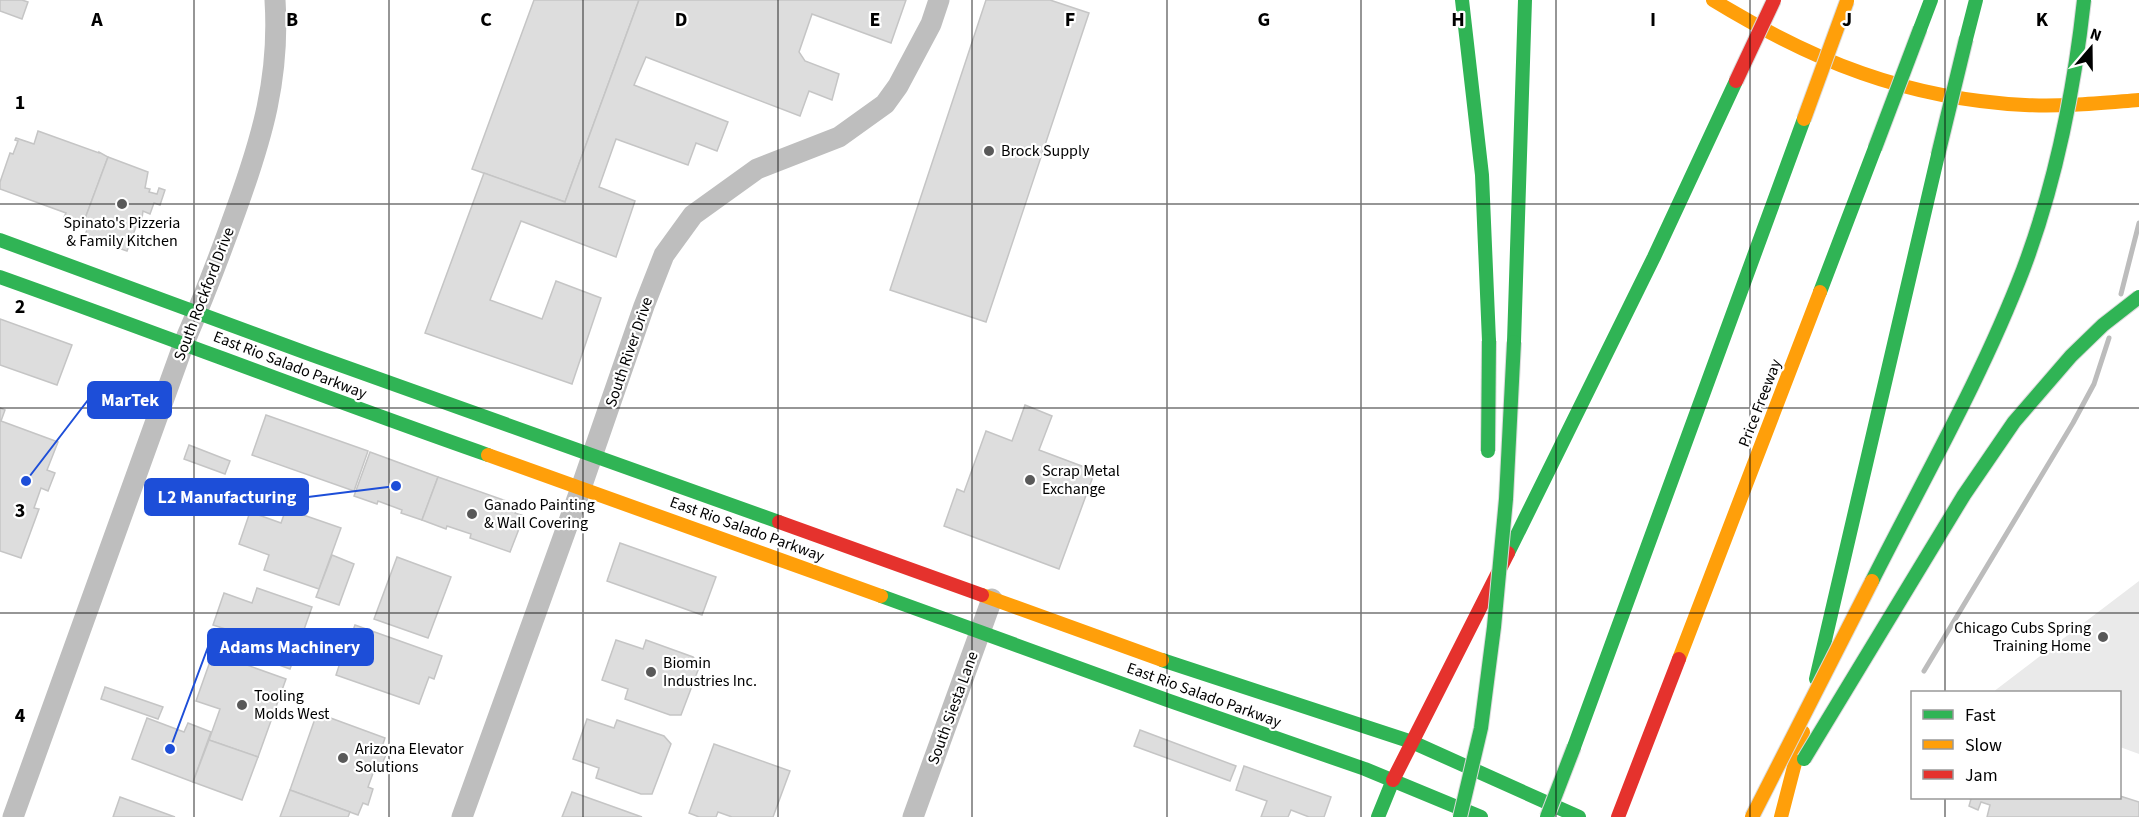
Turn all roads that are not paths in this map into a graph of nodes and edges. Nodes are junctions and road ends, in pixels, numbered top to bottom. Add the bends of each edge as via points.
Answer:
1 (275, 0) edge
2 (939, 0) edge
3 (1462, 0) edge
4 (1525, 0) edge
5 (1713, 0) edge
6 (1774, 0) edge
7 (1931, 0) edge
8 (1976, 0) edge
9 (2084, 0) edge
10 (1847, 1) edge
11 (2139, 100) edge
12 (0, 240) edge
13 (0, 277) edge
14 (2139, 297) edge
15 (197, 312) junction
16 (184, 343) junction
17 (593, 456) junction
18 (1488, 466) dead end
19 (582, 488) junction
20 (1482, 573) dead end
21 (992, 598) junction
22 (981, 631) junction
23 (1475, 648) dead end
24 (1412, 742) junction
25 (1463, 745) dead end
26 (1393, 780) junction
27 (13, 817) edge
28 (462, 817) edge
29 (913, 817) edge
30 (1378, 817) edge
31 (1454, 817) edge
32 (1460, 817) edge
33 (1481, 817) edge
34 (1547, 817) edge
35 (1579, 817) edge
36 (1618, 817) edge
37 (1752, 817) edge
38 (1769, 817) edge
39 (1781, 817) edge

1 - 15 street, South Rockford Drive via 275,58 263,128
2 - 17 street, South River Drive via 898,86 885,104 839,137 758,169 693,215 664,255
3 - 18 main road, bridge via 1482,175 1489,341
4 - 32 main road, bridge via 1509,456 1480,729
5 - 11 main road via 1811,56 1902,87 2023,106
6 - 24 main road, bridge via 1566,439
7 - 36 main road, Price Freeway, bridge
8 - 39 main road, bridge
9 - 37 main road, bridge via 2075,78 2062,142 2036,236 2013,296 1982,365
10 - 34 main road, bridge
12 - 15 main road, East Rio Salado Parkway
13 - 16 main road, East Rio Salado Parkway
14 - 38 main road, bridge via 2066,360 1997,444
15 - 16 street, South Rockford Drive
15 - 17 main road, East Rio Salado Parkway
16 - 19 main road, East Rio Salado Parkway
16 - 27 street, South Rockford Drive
17 - 19 street, South River Drive
17 - 21 main road, East Rio Salado Parkway
19 - 22 main road, East Rio Salado Parkway
19 - 28 street, South River Drive
20 - 23 main road
21 - 22 street, South Siesta Lane
21 - 24 main road, East Rio Salado Parkway via 1211,677
22 - 26 main road, East Rio Salado Parkway
22 - 29 street, South Siesta Lane
24 - 26 main road
24 - 35 main road, East Rio Salado Parkway
25 - 31 main road
26 - 30 main road
26 - 33 main road, East Rio Salado Parkway

